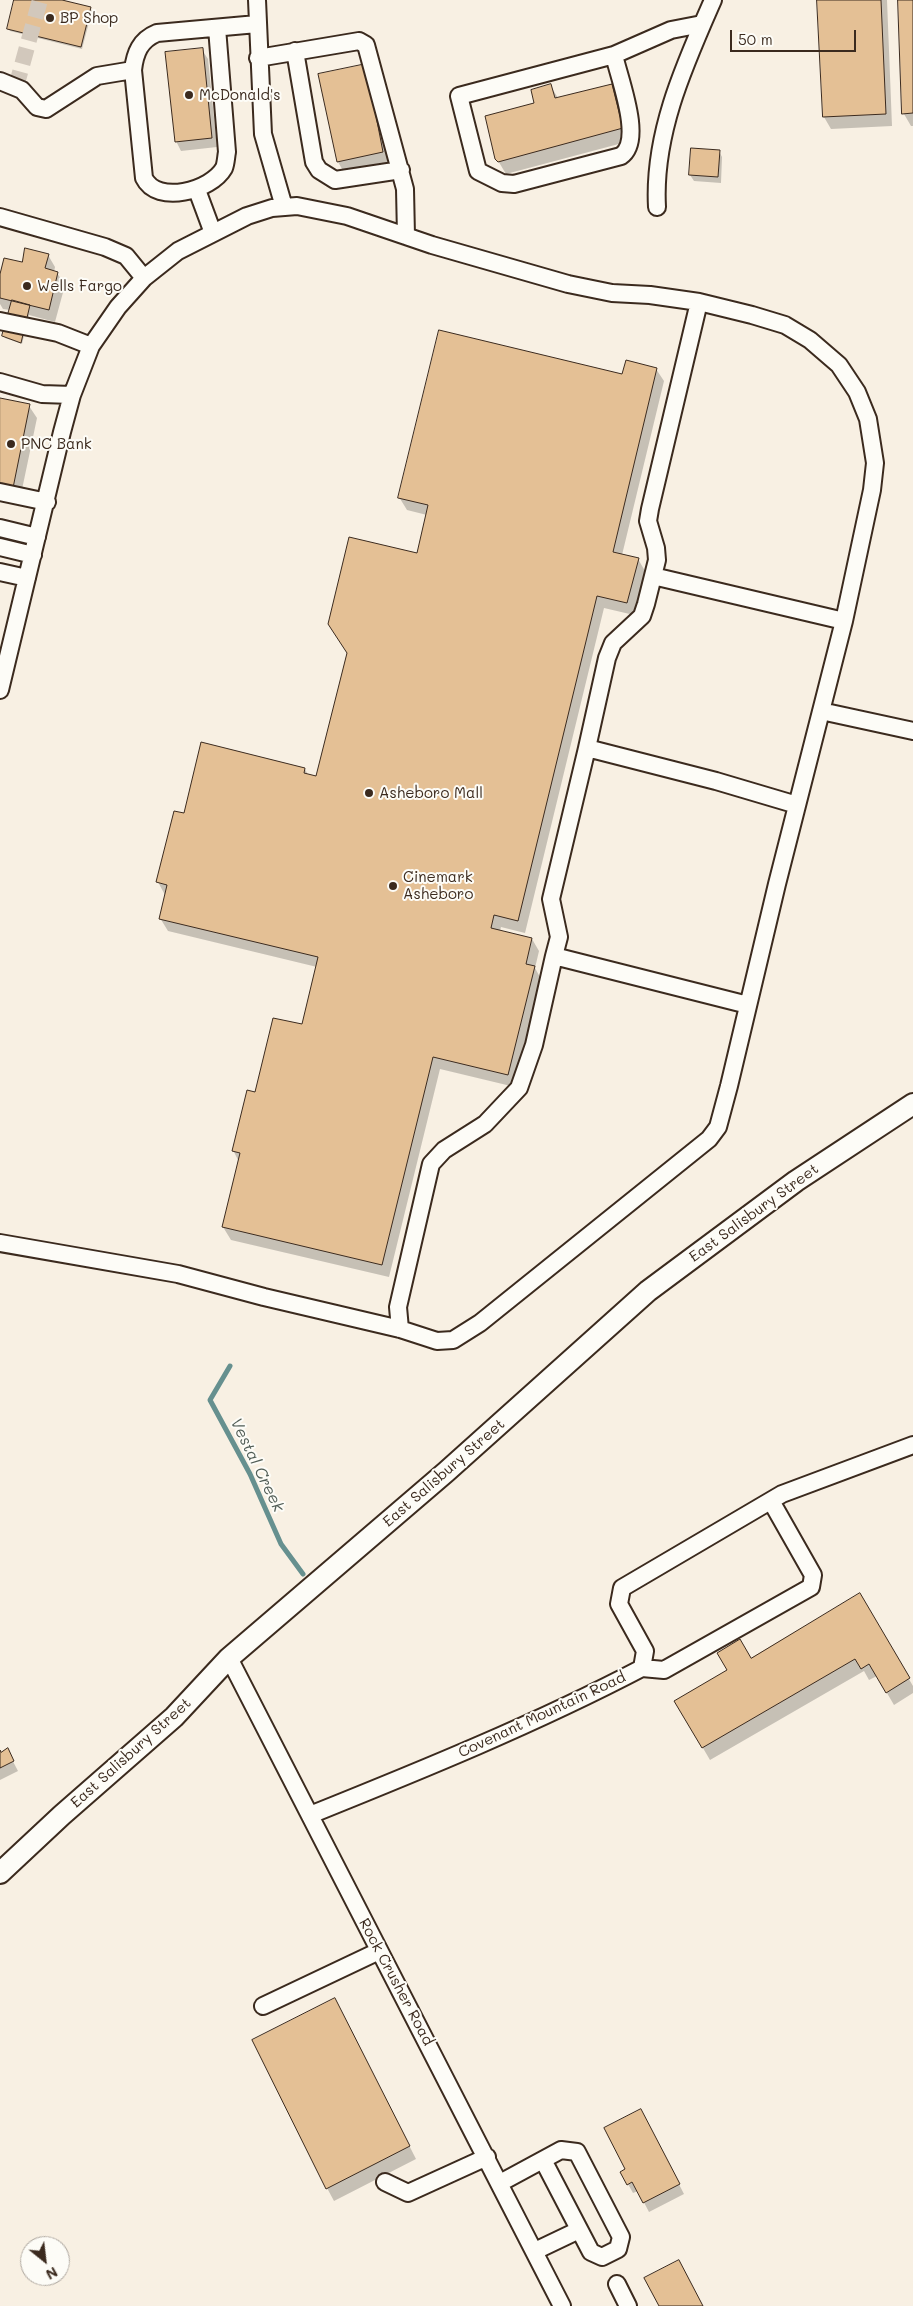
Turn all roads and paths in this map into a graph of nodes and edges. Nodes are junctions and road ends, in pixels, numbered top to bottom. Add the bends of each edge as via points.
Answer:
1 (257, 0) edge
2 (713, 0) edge
3 (257, 24) junction
4 (702, 24) junction
5 (217, 28) junction
6 (295, 51) junction
7 (614, 55) junction
8 (258, 58) junction
9 (133, 70) junction
10 (0, 81) edge
11 (401, 170) junction
12 (197, 190) junction
13 (284, 207) junction
14 (657, 207) dead end
15 (0, 218) edge
16 (213, 233) junction
17 (406, 236) junction
18 (144, 278) junction
19 (700, 302) junction
20 (0, 321) edge
21 (91, 346) junction
22 (0, 382) edge
23 (72, 395) junction
24 (0, 492) edge
25 (47, 502) junction
26 (0, 528) edge
27 (38, 536) junction
28 (0, 547) edge
29 (33, 555) junction
30 (0, 572) edge
31 (653, 576) junction
32 (27, 578) junction
33 (844, 621) junction
34 (1, 680) edge
35 (821, 711) junction
36 (913, 731) edge
37 (587, 748) junction
38 (797, 805) junction
39 (554, 956) junction
40 (748, 1005) junction
41 (913, 1104) edge
42 (0, 1243) edge
43 (400, 1329) junction
44 (913, 1445) edge
45 (771, 1501) junction
46 (229, 1658) junction
47 (642, 1668) junction
48 (310, 1815) junction
49 (0, 1873) edge
50 (379, 1951) junction
51 (263, 2006) dead end
52 (486, 2157) junction
53 (544, 2160) junction
54 (385, 2182) dead end
55 (500, 2183) junction
56 (579, 2230) junction
57 (535, 2251) junction
58 (617, 2284) dead end
59 (562, 2306) edge
60 (628, 2306) edge

1 - 3 street
2 - 4 street
3 - 5 street
3 - 8 street
4 - 7 street via 671,30
4 - 14 street via 673,98 661,144 656,181
5 - 9 street via 157,32 147,37 135,57
5 - 12 street via 226,160 220,173
6 - 8 street
6 - 11 street via 359,41 366,45
6 - 11 street via 314,162 319,170 335,180
7 - 7 street via 459,96 478,171 502,183 514,184 627,152 631,146 632,126
8 - 13 street via 263,134
9 - 10 street via 97,76 46,109 37,107 22,90
9 - 12 street via 146,184 157,192 165,193
11 - 17 street via 405,189
12 - 16 street
13 - 16 street via 256,213
13 - 17 street via 297,206 347,216
15 - 18 street via 126,256
16 - 18 street via 178,251
17 - 19 street via 568,284 612,293
18 - 21 street via 118,307
19 - 31 street via 650,509 648,521 657,560
19 - 33 street via 785,325 810,340 839,365 857,392 868,419 876,463
20 - 21 street via 58,333
21 - 23 street
22 - 23 street via 42,394
23 - 25 street
24 - 25 street
25 - 27 street
26 - 27 street
27 - 29 street
28 - 29 street
29 - 32 street
30 - 32 street
31 - 33 street
31 - 37 street via 642,616 613,643 607,658
32 - 34 street
33 - 35 street
35 - 36 street
35 - 38 street
37 - 38 street
37 - 39 street via 551,899 559,937
38 - 40 street
39 - 40 street
39 - 43 street via 534,1045 519,1088 485,1124 444,1150 431,1164 398,1307
40 - 43 street via 722,1116 709,1139 470,1332 453,1340 437,1341
41 - 46 main road, East Salisbury Street via 796,1181 648,1291 446,1472
42 - 43 street via 178,1274
44 - 45 street, Covenant Mountain Road
45 - 47 street, Covenant Mountain Road via 622,1588 619,1604 646,1651
45 - 47 street via 813,1574 811,1587 664,1670
46 - 48 street, Rock Crusher Road
46 - 49 main road, East Salisbury Street via 174,1717
47 - 48 street, Covenant Mountain Road via 575,1702
48 - 50 street, Rock Crusher Road
50 - 51 street
50 - 52 street, Rock Crusher Road
52 - 54 street via 408,2193
52 - 55 street, Rock Crusher Road
53 - 55 street
53 - 56 street
53 - 56 street via 561,2150 577,2152 621,2237 618,2249 602,2257 591,2252
55 - 57 street, Rock Crusher Road
56 - 57 street
57 - 59 street, Rock Crusher Road
58 - 60 street

